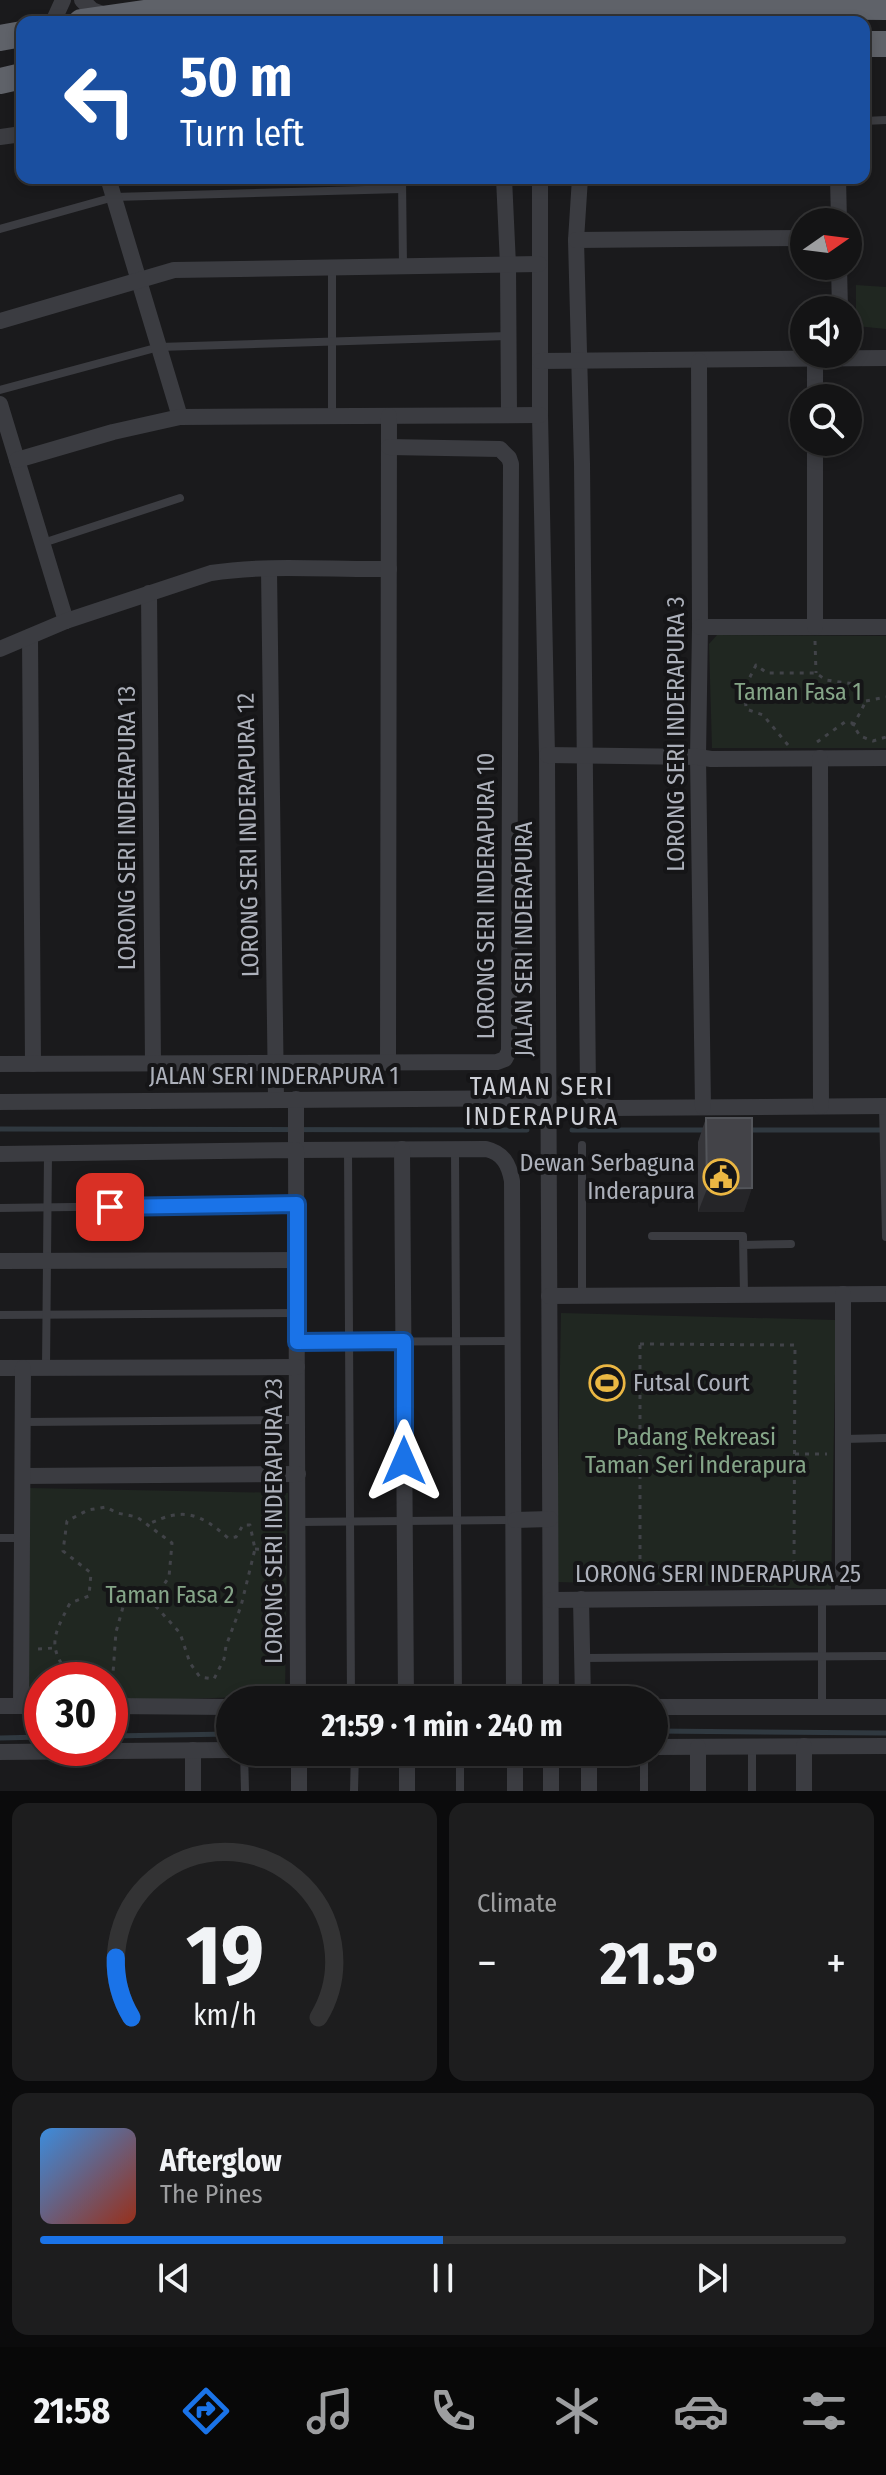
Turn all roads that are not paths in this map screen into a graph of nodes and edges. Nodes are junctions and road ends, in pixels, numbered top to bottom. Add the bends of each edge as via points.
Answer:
1 (82, 0) edge
2 (553, 2) edge
3 (616, 2) edge
4 (649, 3) edge
5 (756, 3) edge
6 (886, 7) edge
7 (107, 16) edge
8 (117, 16) edge
9 (110, 184) edge
10 (402, 184) edge
11 (504, 184) edge
12 (540, 184) edge
13 (580, 184) edge
14 (838, 184) edge
15 (402, 189) junction
16 (114, 197) junction
17 (839, 208) edge
18 (0, 229) edge
19 (790, 238) edge
20 (576, 240) junction
21 (539, 264) junction
22 (508, 265) junction
23 (332, 266) junction
24 (403, 266) junction
25 (139, 280) junction
26 (0, 321) edge
27 (508, 336) junction
28 (333, 341) junction
29 (159, 347) junction
30 (862, 357) edge
31 (886, 358) edge
32 (790, 359) edge
33 (579, 360) junction
34 (540, 361) junction
35 (699, 361) junction
36 (0, 390) edge
37 (0, 404) edge
38 (509, 414) junction
39 (540, 415) junction
40 (332, 416) junction
41 (389, 416) junction
42 (180, 417) junction
43 (389, 447) junction
44 (815, 456) edge
45 (17, 460) junction
46 (180, 498) dead end
47 (43, 543) junction
48 (389, 569) junction
49 (269, 570) junction
50 (149, 593) junction
51 (66, 621) junction
52 (700, 627) junction
53 (815, 627) junction
54 (886, 627) edge
55 (30, 637) junction
56 (0, 649) edge
57 (816, 751) junction
58 (583, 754) junction
59 (547, 755) junction
60 (698, 757) junction
61 (886, 758) edge
62 (275, 1062) junction
63 (388, 1063) junction
64 (0, 1064) edge
65 (33, 1064) junction
66 (153, 1064) junction
67 (548, 1098) junction
68 (276, 1099) junction
69 (0, 1102) edge
70 (821, 1106) junction
71 (296, 1107) junction
72 (703, 1107) junction
73 (884, 1109) edge
74 (296, 1144) junction
75 (582, 1145) dead end
76 (348, 1149) junction
77 (402, 1149) junction
78 (455, 1149) junction
79 (0, 1154) edge
80 (48, 1154) junction
81 (297, 1204) junction
82 (47, 1207) junction
83 (0, 1208) edge
84 (652, 1236) dead end
85 (886, 1237) edge
86 (791, 1244) dead end
87 (744, 1245) junction
88 (297, 1260) junction
89 (0, 1261) edge
90 (47, 1261) junction
91 (843, 1294) junction
92 (886, 1294) edge
93 (744, 1295) junction
94 (549, 1296) junction
95 (582, 1296) junction
96 (297, 1313) junction
97 (47, 1314) junction
98 (0, 1315) edge
99 (404, 1341) junction
100 (514, 1341) junction
101 (297, 1342) junction
102 (350, 1342) junction
103 (456, 1342) junction
104 (297, 1367) junction
105 (0, 1368) edge
106 (23, 1368) junction
107 (46, 1368) junction
108 (297, 1420) junction
109 (23, 1422) junction
110 (886, 1438) edge
111 (844, 1447) junction
112 (298, 1474) junction
113 (23, 1476) junction
114 (550, 1519) junction
115 (404, 1520) junction
116 (456, 1520) junction
117 (515, 1520) junction
118 (351, 1521) junction
119 (298, 1522) junction
120 (0, 1538) edge
121 (22, 1538) junction
122 (822, 1597) junction
123 (843, 1597) junction
124 (886, 1597) edge
125 (581, 1599) junction
126 (551, 1600) junction
127 (822, 1656) junction
128 (886, 1656) edge
129 (582, 1658) junction
130 (298, 1686) edge
131 (351, 1686) edge
132 (406, 1686) edge
133 (458, 1686) edge
134 (514, 1686) edge
135 (551, 1686) edge
136 (583, 1686) edge
137 (0, 1706) edge
138 (21, 1706) joint
139 (128, 1706) edge
140 (216, 1707) edge
141 (668, 1707) edge
142 (822, 1707) junction
143 (886, 1707) edge
144 (752, 1746) junction
145 (804, 1746) junction
146 (886, 1746) edge
147 (668, 1747) edge
148 (698, 1747) junction
149 (193, 1750) junction
150 (216, 1750) edge
151 (0, 1752) edge
152 (244, 1766) edge
153 (299, 1766) edge
154 (355, 1766) edge
155 (407, 1766) edge
156 (460, 1766) edge
157 (515, 1766) edge
158 (551, 1766) edge
159 (589, 1766) edge
160 (644, 1766) edge
161 (193, 1791) edge
162 (245, 1791) edge
163 (299, 1791) edge
164 (354, 1791) edge
165 (407, 1791) edge
166 (460, 1791) edge
167 (515, 1791) edge
168 (551, 1791) edge
169 (589, 1791) edge
170 (644, 1791) edge
171 (698, 1791) edge
172 (752, 1791) edge
173 (804, 1791) edge

1 - 7 street
2 - 3 highway
2 - 8 highway via 222,2
3 - 4 highway
4 - 5 highway
5 - 6 highway
9 - 16 street
10 - 15 lane
11 - 22 street
12 - 21 street, JALAN SERI INDERAPURA
13 - 20 street
14 - 17 street
15 - 16 lane
15 - 24 lane
16 - 18 lane
16 - 25 street
19 - 20 street
20 - 33 street
21 - 22 street
21 - 34 street, JALAN SERI INDERAPURA
22 - 24 street
22 - 27 street
23 - 24 street
23 - 25 street via 174,270
23 - 28 lane
25 - 26 street
25 - 29 street
27 - 28 lane
27 - 38 street
28 - 29 lane
28 - 40 lane
29 - 36 lane
29 - 42 street
30 - 31 street
32 - 35 street
33 - 34 street
33 - 35 street
33 - 58 street
34 - 39 street, JALAN SERI INDERAPURA
35 - 52 street, LORONG SERI INDERAPURA 3
37 - 45 street
38 - 39 street
38 - 41 street
39 - 59 street, JALAN SERI INDERAPURA
40 - 41 street
40 - 42 street
41 - 43 street
42 - 45 street
43 - 48 street
43 - 63 street, LORONG SERI INDERAPURA 10 via 500,449 511,464 509,1051 497,1062
44 - 53 street
45 - 47 street
46 - 47 lane
47 - 51 street
48 - 49 street
48 - 63 street
49 - 50 street via 211,573
49 - 62 street, LORONG SERI INDERAPURA 12
50 - 51 street
50 - 66 street, LORONG SERI INDERAPURA 13
51 - 55 street
52 - 53 street
52 - 60 street, LORONG SERI INDERAPURA 3
53 - 54 street
55 - 56 street
55 - 65 street
57 - 60 street
57 - 61 street
57 - 70 street
58 - 59 street
58 - 60 street
58 - 72 street via 588,1092 601,1107
59 - 67 street, JALAN SERI INDERAPURA
60 - 72 street, LORONG SERI INDERAPURA 3
62 - 63 street
62 - 66 street
62 - 68 street, LORONG SERI INDERAPURA 12
64 - 65 street
65 - 66 street
67 - 71 street, JALAN SERI INDERAPURA 1
67 - 94 street, JALAN SERI INDERAPURA
68 - 69 street, JALAN SERI INDERAPURA 1
68 - 71 street, JALAN SERI INDERAPURA 1
70 - 72 street
70 - 73 street
71 - 74 street, LORONG SERI INDERAPURA 23
73 - 85 lane
74 - 76 street
74 - 80 street
74 - 81 street, LORONG SERI INDERAPURA 23
75 - 95 lane
76 - 77 street
76 - 102 lane
77 - 78 street
77 - 99 street
78 - 100 street via 497,1152 510,1169
78 - 103 lane
79 - 80 street
80 - 82 lane
81 - 82 lane
81 - 88 street, LORONG SERI INDERAPURA 23
82 - 83 lane
82 - 90 lane
84 - 87 lane via 740,1235
86 - 87 lane
87 - 93 lane
88 - 90 street
88 - 96 street, LORONG SERI INDERAPURA 23
89 - 90 street
90 - 97 lane
91 - 92 street
91 - 93 street
91 - 111 street
93 - 95 street
94 - 95 street
94 - 114 street, JALAN SERI INDERAPURA
96 - 97 lane
96 - 101 street, LORONG SERI INDERAPURA 23
97 - 98 lane
97 - 107 lane
99 - 102 lane
99 - 103 lane
99 - 115 street
100 - 103 lane
100 - 117 street
101 - 102 lane
101 - 104 street, LORONG SERI INDERAPURA 23
102 - 118 lane
103 - 116 lane
104 - 107 street
104 - 108 street, LORONG SERI INDERAPURA 23
105 - 106 street
106 - 107 street
106 - 109 street
108 - 109 lane
108 - 112 street, LORONG SERI INDERAPURA 23
109 - 113 street
110 - 111 lane
111 - 123 street
112 - 113 street
112 - 119 street, LORONG SERI INDERAPURA 23
113 - 121 street
114 - 117 street
114 - 126 street, JALAN SERI INDERAPURA
115 - 116 lane
115 - 118 lane
115 - 132 street
116 - 117 lane
116 - 133 lane
117 - 134 street
118 - 119 lane
118 - 131 lane
119 - 130 street, LORONG SERI INDERAPURA 23
120 - 121 lane
121 - 138 street
122 - 123 street, LORONG SERI INDERAPURA 25
122 - 125 street, LORONG SERI INDERAPURA 25
122 - 127 lane
123 - 124 street, LORONG SERI INDERAPURA 25
125 - 126 street, LORONG SERI INDERAPURA 25
125 - 129 street
126 - 135 street, JALAN SERI INDERAPURA
127 - 128 lane
127 - 129 lane
127 - 142 lane
129 - 136 street
137 - 138 street
139 - 140 street
141 - 142 street
142 - 143 street
144 - 145 street
144 - 148 street
144 - 172 lane
145 - 146 street
145 - 173 street
147 - 148 street
148 - 171 street
149 - 150 street
149 - 151 street
149 - 161 street
152 - 162 lane
153 - 163 street
154 - 164 lane
155 - 165 street
156 - 166 lane
157 - 167 street
158 - 168 street
159 - 169 street
160 - 170 lane

